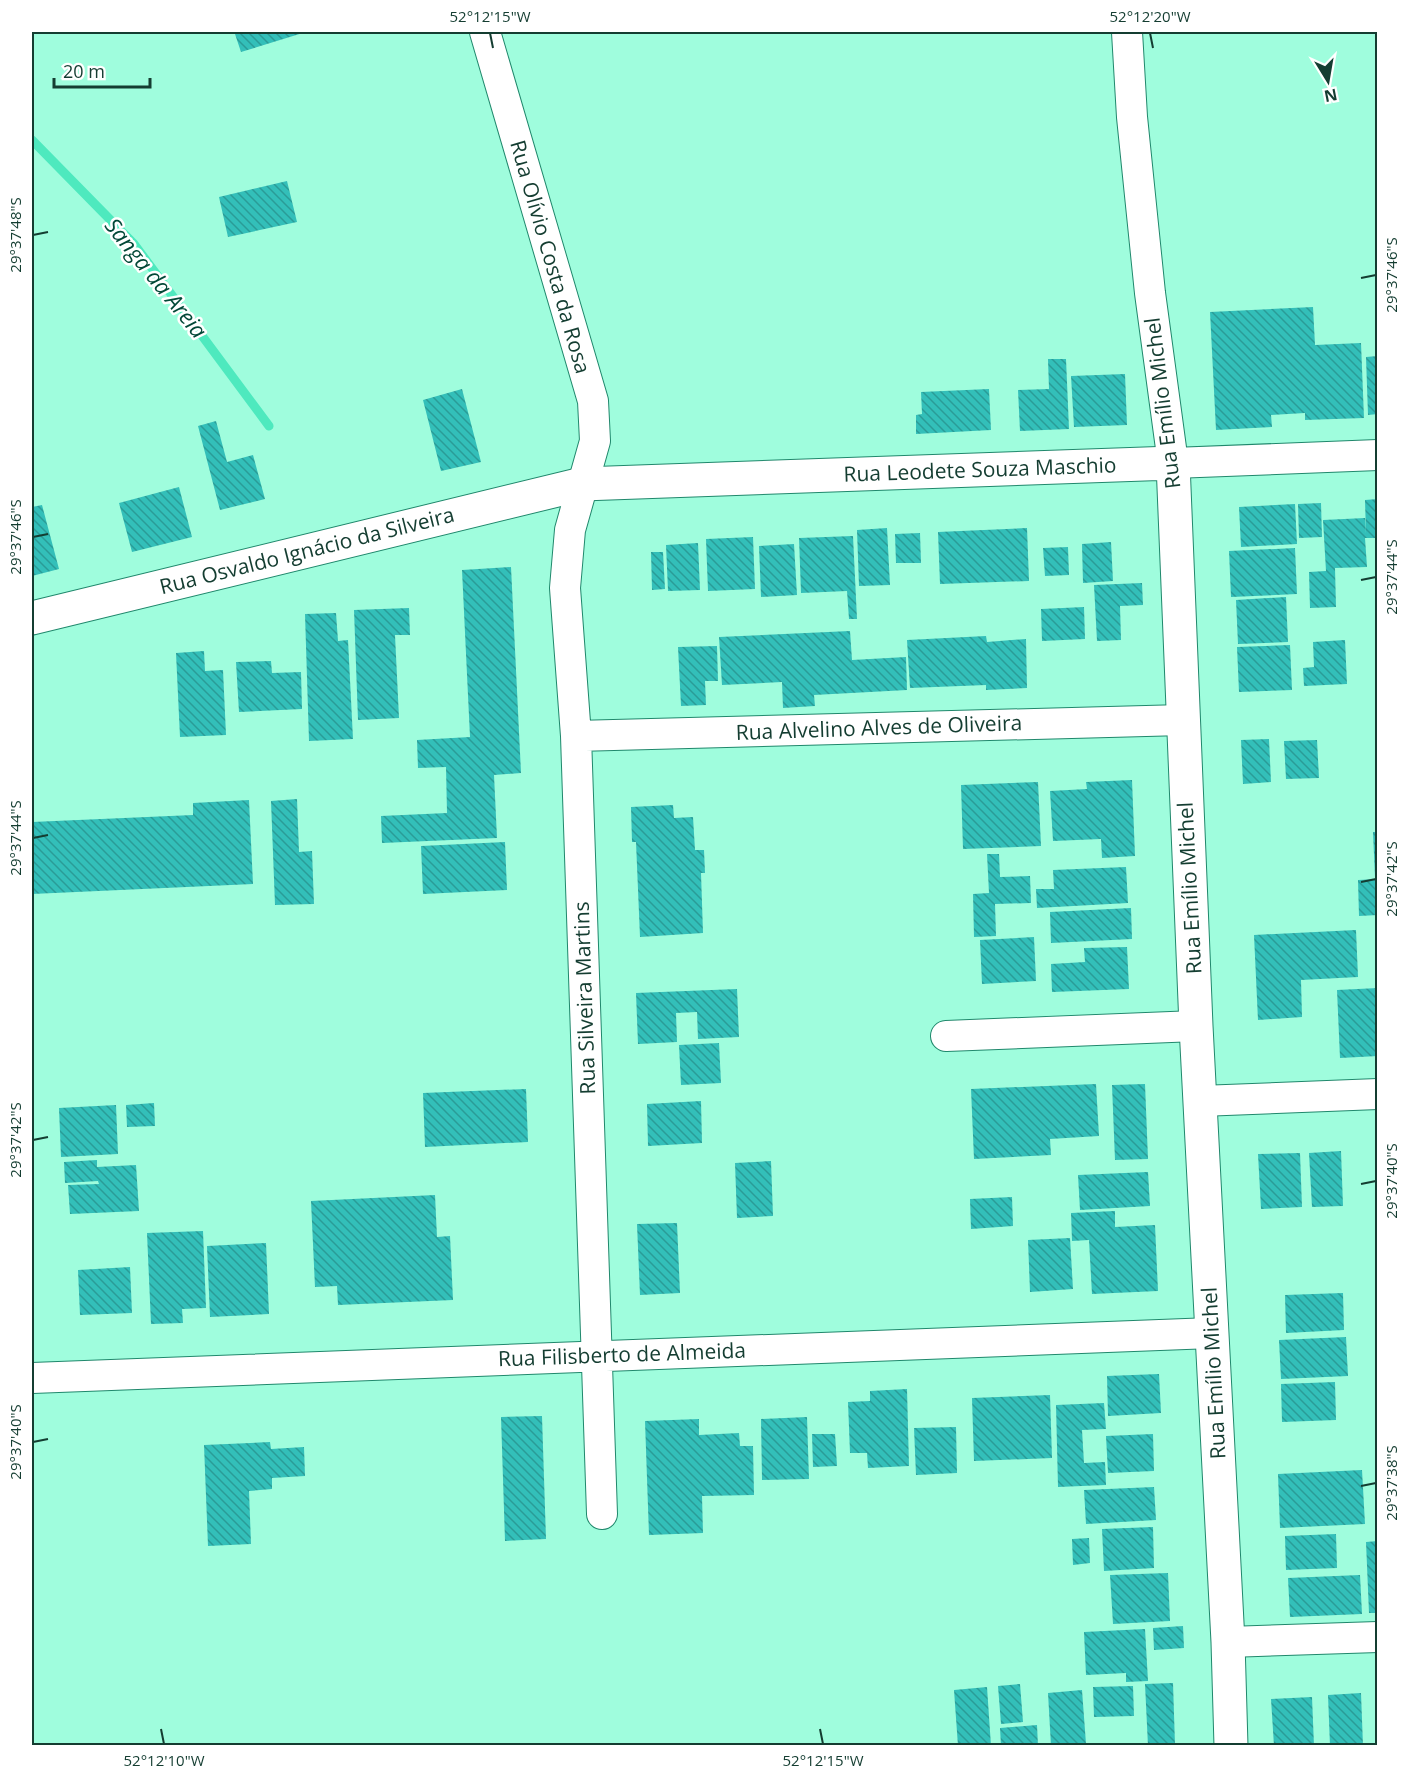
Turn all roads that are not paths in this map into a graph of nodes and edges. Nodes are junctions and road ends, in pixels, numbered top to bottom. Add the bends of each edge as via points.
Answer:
1 (485, 32) edge
2 (1127, 32) edge
3 (1377, 455) edge
4 (1173, 464) junction
5 (582, 484) junction
6 (32, 618) edge
7 (1183, 720) junction
8 (576, 736) junction
9 (1196, 1026) junction
10 (946, 1036) dead end
11 (1377, 1094) edge
12 (1200, 1101) junction
13 (1212, 1333) junction
14 (597, 1356) junction
15 (32, 1378) edge
16 (602, 1514) dead end
17 (1377, 1637) edge
18 (1228, 1642) junction
19 (1231, 1746) edge

1 - 5 street, Rua Olívio Costa da Rosa via 592,401 595,441
2 - 4 street, Rua Emílio Michel via 1149,292
3 - 4 street, Rua Leodete Souza Maschio
4 - 5 street, Rua Leodete Souza Maschio
4 - 7 street, Rua Emílio Michel
5 - 6 street, Rua Osvaldo Ignácio da Silveira
5 - 8 street, Rua Silveira Martins via 570,530 565,588
7 - 8 street, Rua Alvelino Alves de Oliveira
7 - 9 street, Rua Emílio Michel
8 - 14 street, Rua Silveira Martins
9 - 10 street
9 - 12 street, Rua Emílio Michel
11 - 12 street
12 - 13 street, Rua Emílio Michel
13 - 14 street, Rua Filisberto de Almeida
13 - 18 street, Rua Emílio Michel
14 - 15 street, Rua Filisberto de Almeida
14 - 16 street, Rua Silveira Martins
17 - 18 street
18 - 19 street, Rua Emílio Michel

